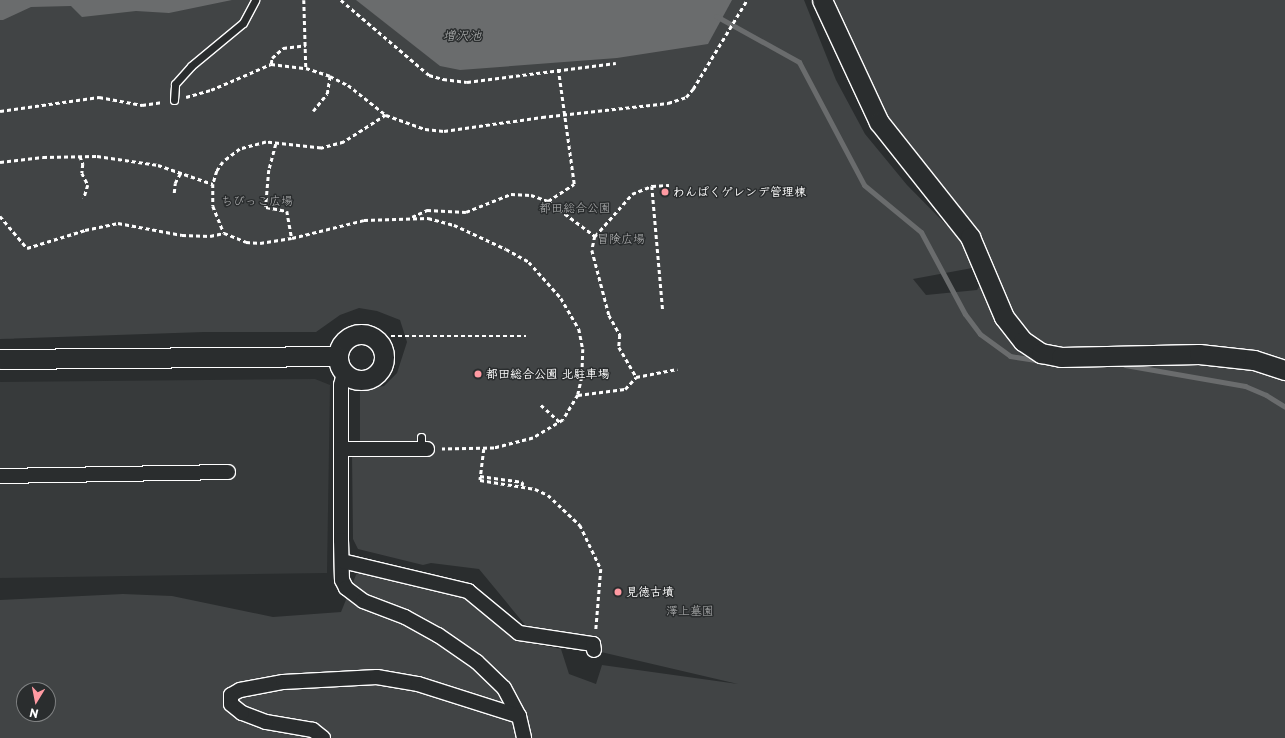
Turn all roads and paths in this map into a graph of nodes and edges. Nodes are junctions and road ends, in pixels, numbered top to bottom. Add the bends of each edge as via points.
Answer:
1 (255, 0) edge
2 (304, 0) edge
3 (341, 0) edge
4 (747, 0) edge
5 (822, 0) edge
6 (306, 45) junction
7 (616, 63) dead end
8 (271, 64) junction
9 (306, 68) junction
10 (558, 68) junction
11 (330, 76) junction
12 (174, 100) junction
13 (0, 111) edge
14 (313, 111) dead end
15 (565, 114) junction
16 (386, 115) junction
17 (276, 144) junction
18 (80, 156) junction
19 (0, 162) edge
20 (180, 172) junction
21 (213, 184) junction
22 (669, 185) dead end
23 (652, 186) junction
24 (174, 193) dead end
25 (84, 198) dead end
26 (548, 201) junction
27 (0, 216) edge
28 (411, 217) junction
29 (224, 233) junction
30 (595, 236) junction
31 (292, 238) junction
32 (663, 311) dead end
33 (391, 336) dead end
34 (526, 336) dead end
35 (337, 356) junction
36 (0, 359) edge
37 (677, 369) dead end
38 (1285, 370) edge
39 (344, 373) junction
40 (636, 377) junction
41 (578, 395) junction
42 (541, 405) dead end
43 (560, 422) junction
44 (423, 445) joint
45 (341, 449) junction
46 (484, 449) junction
47 (228, 472) dead end
48 (0, 476) edge
49 (342, 560) junction
50 (594, 647) joint
51 (519, 716) junction
52 (323, 738) edge
53 (524, 738) edge

1 - 12 lane via 243,23 191,66 175,84
2 - 6 path
3 - 10 path via 429,75 467,82
4 - 15 path via 686,97 668,104
5 - 38 street via 879,122 970,237 1004,317 1023,341 1041,353 1061,357 1199,354 1254,360
6 - 8 path via 283,48 272,58
6 - 9 path
7 - 10 path
8 - 9 path
8 - 12 path via 210,90
9 - 11 path
10 - 15 path
11 - 14 path via 327,94
11 - 16 path via 348,84
12 - 13 path via 142,105 99,97
15 - 16 path via 444,131 425,129
15 - 26 path via 574,184
16 - 17 path via 356,136 329,146 304,148
17 - 21 path via 255,143 240,149 223,162
17 - 31 path via 269,170 266,207 287,211
18 - 19 path
18 - 20 path via 124,159
18 - 25 path via 83,164 82,173 88,185
20 - 21 path
20 - 24 path
21 - 29 path via 213,206
22 - 23 path
23 - 30 path via 632,194
23 - 32 path
26 - 28 path via 531,195 511,194 466,212 427,210
26 - 30 path
27 - 29 path via 26,248 118,223 182,235 210,236
28 - 31 path via 364,220
28 - 41 path via 428,218 454,225 506,249 534,268 561,298 579,329 583,349 582,377
29 - 31 path via 246,242 260,243
30 - 40 path via 592,250 609,315 620,335 619,347
33 - 34 path
35 - 36 street
35 - 39 street
35 - 39 street via 346,340 361,334 375,339 384,352 383,367 372,378 357,380
37 - 40 path
39 - 45 street via 341,385
40 - 41 path via 625,389
41 - 43 path
42 - 43 path
43 - 46 path via 547,432 520,443
44 - 45 street
44 - 46 path
45 - 49 street
46 - 50 path via 480,480 522,487 548,495 580,525 601,569
47 - 48 street
49 - 50 street via 468,592 519,633
49 - 51 street via 342,580 350,593 405,617 438,635 477,662 504,688
51 - 52 street via 418,684 377,677 284,682 240,690 231,695 231,704 242,713 266,722 314,730
51 - 53 street

